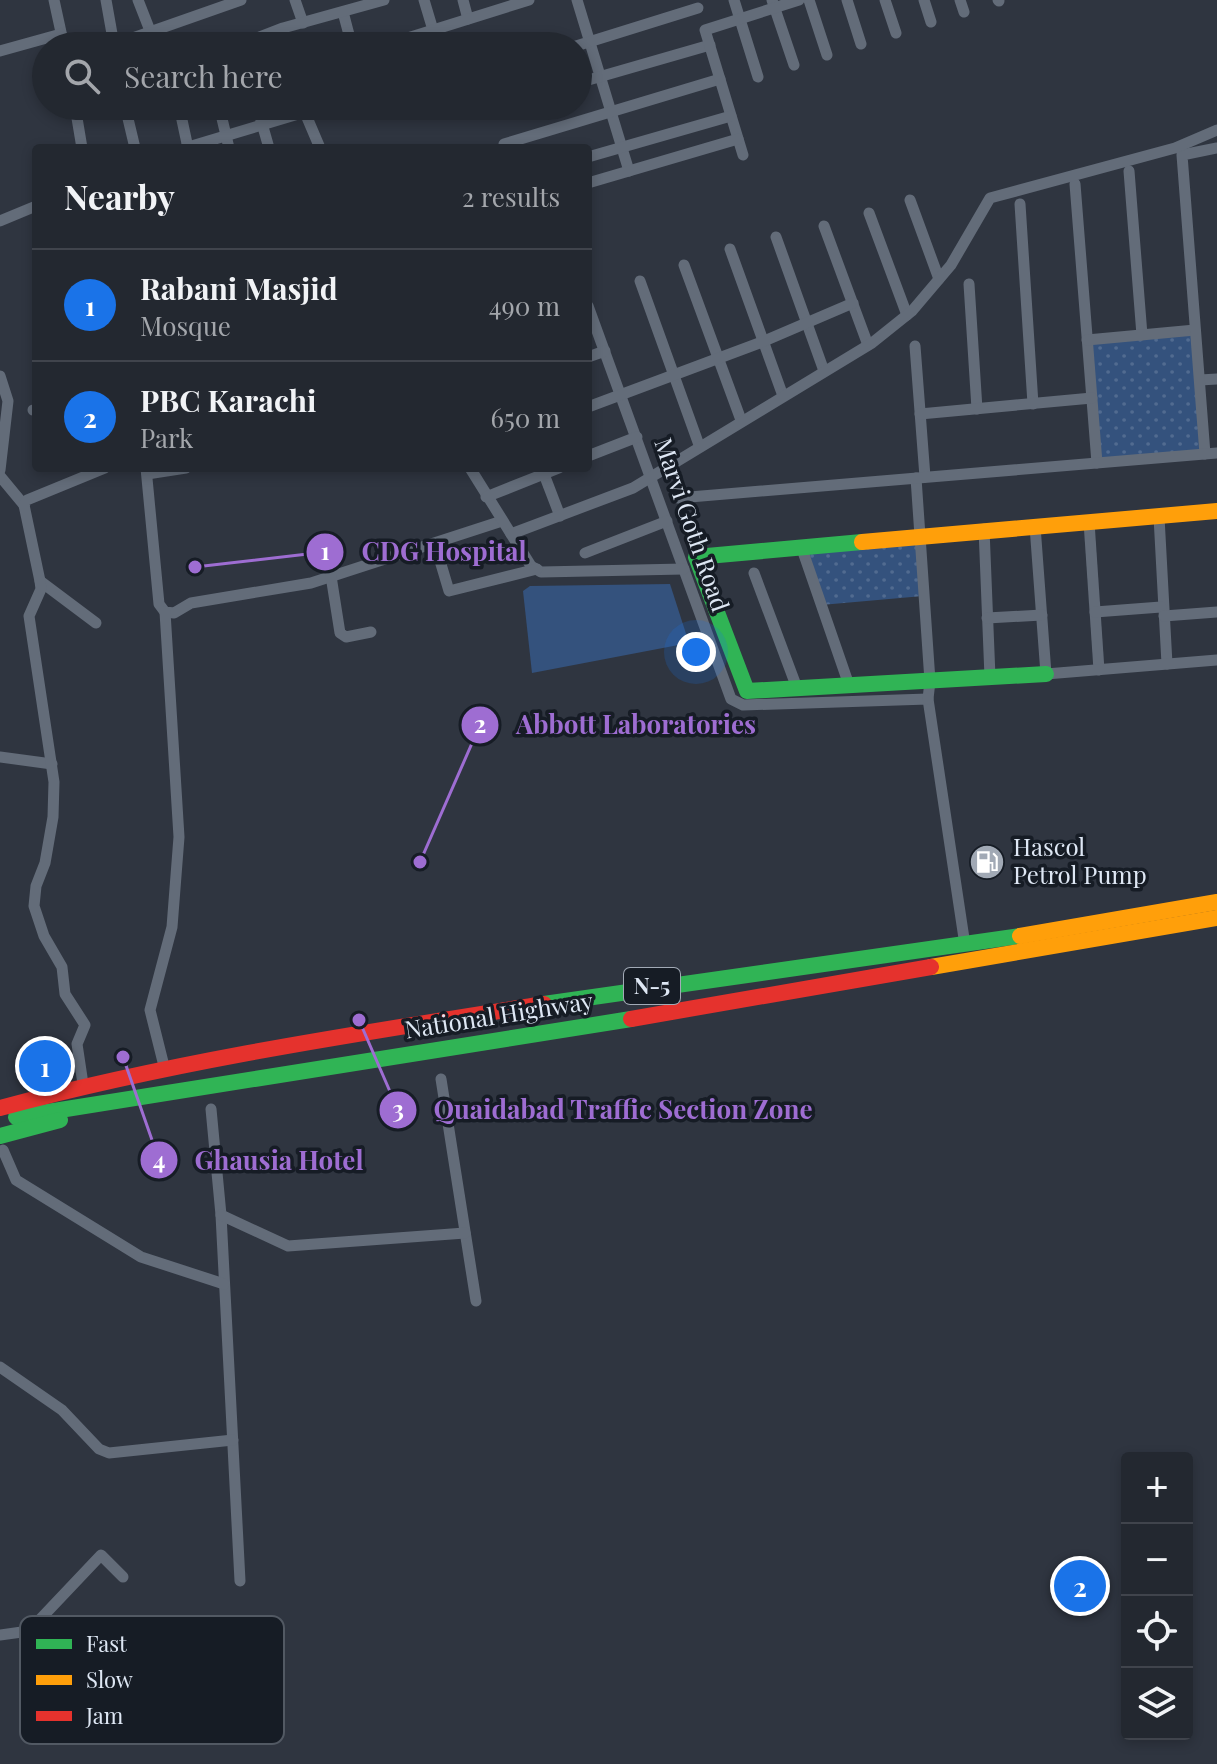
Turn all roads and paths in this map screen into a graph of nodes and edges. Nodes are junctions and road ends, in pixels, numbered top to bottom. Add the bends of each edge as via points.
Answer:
1 (54, 0) edge
2 (106, 0) edge
3 (138, 0) edge
4 (241, 0) edge
5 (295, 0) edge
6 (384, 0) edge
7 (424, 0) edge
8 (463, 0) edge
9 (529, 0) edge
10 (577, 0) edge
11 (734, 0) edge
12 (799, 0) edge
13 (809, 0) edge
14 (847, 0) edge
15 (885, 0) edge
16 (924, 0) edge
17 (217, 4) edge
18 (773, 5) edge
19 (350, 7) edge
20 (698, 8) dead end
21 (468, 19) junction
22 (740, 19) junction
23 (931, 22) dead end
24 (303, 23) junction
25 (433, 30) junction
26 (61, 32) edge
27 (110, 32) edge
28 (150, 32) joint
29 (274, 32) edge
30 (351, 32) edge
31 (427, 32) edge
32 (587, 32) edge
33 (896, 33) dead end
34 (592, 41) edge
35 (861, 44) dead end
36 (32, 45) edge
37 (710, 45) junction
38 (592, 49) edge
39 (0, 51) edge
40 (827, 55) dead end
41 (794, 65) dead end
42 (600, 76) junction
43 (758, 77) dead end
44 (592, 79) edge
45 (720, 79) junction
46 (612, 111) junction
47 (731, 116) junction
48 (592, 117) edge
49 (77, 120) edge
50 (128, 120) edge
51 (182, 120) edge
52 (222, 120) edge
53 (261, 120) edge
54 (273, 120) edge
55 (309, 120) edge
56 (583, 120) edge
57 (262, 124) junction
58 (1217, 130) edge
59 (738, 139) junction
60 (228, 142) edge
61 (81, 144) edge
62 (134, 144) edge
63 (186, 144) edge
64 (268, 144) edge
65 (318, 144) edge
66 (504, 144) dead end
67 (623, 146) junction
68 (1217, 148) edge
69 (743, 155) dead end
70 (592, 156) edge
71 (629, 171) junction
72 (1129, 171) dead end
73 (592, 182) edge
74 (1075, 184) dead end
75 (910, 200) dead end
76 (1020, 204) dead end
77 (32, 208) edge
78 (869, 213) dead end
79 (0, 221) edge
80 (824, 226) dead end
81 (776, 237) dead end
82 (730, 249) dead end
83 (684, 265) dead end
84 (939, 279) junction
85 (640, 281) dead end
86 (969, 284) dead end
87 (853, 303) junction
88 (907, 315) junction
89 (592, 317) edge
90 (807, 324) junction
91 (1195, 330) junction
92 (1142, 335) junction
93 (1087, 340) junction
94 (762, 342) junction
95 (868, 345) junction
96 (915, 346) dead end
97 (605, 351) junction
98 (592, 356) edge
99 (717, 357) junction
100 (824, 371) junction
101 (674, 374) junction
102 (0, 376) edge
103 (1217, 379) edge
104 (1200, 380) junction
105 (622, 394) junction
106 (783, 396) junction
107 (1092, 398) junction
108 (1033, 404) junction
109 (592, 405) edge
110 (977, 409) junction
111 (920, 414) junction
112 (741, 420) junction
113 (637, 437) junction
114 (699, 445) junction
115 (592, 454) edge
116 (1211, 454) edge
117 (1097, 463) junction
118 (0, 470) edge
119 (95, 472) edge
120 (146, 472) edge
121 (472, 472) edge
122 (541, 472) edge
123 (543, 472) edge
124 (651, 473) junction
125 (0, 476) edge
126 (920, 478) junction
127 (486, 497) junction
128 (678, 498) dead end
129 (24, 505) junction
130 (1217, 511) edge
131 (560, 516) junction
132 (1159, 517) junction
133 (502, 521) junction
134 (667, 521) junction
135 (1089, 522) junction
136 (1035, 526) junction
137 (984, 529) junction
138 (511, 534) junction
139 (919, 536) junction
140 (435, 544) junction
141 (802, 549) junction
142 (585, 553) dead end
143 (537, 569) junction
144 (684, 569) junction
145 (754, 573) dead end
146 (331, 576) junction
147 (40, 581) junction
148 (1162, 611) junction
149 (165, 612) junction
150 (1095, 612) junction
151 (1217, 612) edge
152 (1042, 615) junction
153 (987, 618) junction
154 (96, 623) dead end
155 (371, 632) dead end
156 (1217, 660) edge
157 (1167, 664) junction
158 (1099, 670) junction
159 (1046, 674) junction
160 (990, 677) junction
161 (930, 681) junction
162 (849, 685) junction
163 (797, 688) junction
164 (928, 699) junction
165 (0, 757) edge
166 (52, 764) junction
167 (1217, 902) edge
168 (1217, 918) edge
169 (965, 945) junction
170 (165, 1070) junction
171 (441, 1079) dead end
172 (86, 1084) junction
173 (0, 1095) edge
174 (98, 1107) junction
175 (0, 1108) edge
176 (211, 1109) dead end
177 (26, 1110) junction
178 (0, 1120) edge
179 (1, 1146) edge
180 (11, 1171) junction
181 (0, 1182) edge
182 (221, 1215) junction
183 (465, 1233) junction
184 (224, 1284) junction
185 (476, 1301) dead end
186 (0, 1367) edge
187 (233, 1440) junction
188 (123, 1577) dead end
189 (240, 1581) dead end
190 (43, 1616) edge
191 (20, 1632) edge
192 (0, 1635) edge

1 - 26 street
2 - 27 street
3 - 28 street
4 - 17 street
5 - 24 street
6 - 19 street
7 - 25 street
8 - 21 street
9 - 21 street
10 - 32 street
11 - 22 street
12 - 18 street
13 - 40 street
14 - 35 street
15 - 33 street
16 - 23 street
17 - 28 street
18 - 22 street
18 - 41 street
19 - 24 street
19 - 30 street
20 - 34 street
21 - 25 street
22 - 37 street via 705,30
22 - 43 street
24 - 29 street
25 - 31 street
36 - 39 street
37 - 42 street
37 - 45 street
38 - 42 street
42 - 44 street
42 - 46 street
45 - 46 street
45 - 47 street
46 - 48 street
46 - 67 street
47 - 59 street
47 - 67 street
49 - 61 street
50 - 62 street
51 - 63 street
52 - 60 street
53 - 57 street
54 - 57 street
55 - 65 street
56 - 66 street
57 - 60 street
57 - 64 street
58 - 84 street via 1175,148 990,198
59 - 69 street
59 - 71 street
67 - 70 street
67 - 71 street
68 - 91 street via 1182,155
71 - 73 street
72 - 92 street
74 - 93 street
75 - 84 street
76 - 108 street
77 - 79 street
78 - 88 street
80 - 87 street
81 - 90 street
82 - 94 street
83 - 99 street
84 - 88 street
85 - 101 street
86 - 110 street
87 - 90 street
87 - 95 street
88 - 95 street
89 - 97 street, Marvi Goth Road
90 - 94 street
90 - 100 street
91 - 92 street
91 - 104 street
92 - 93 street
93 - 107 street
94 - 99 street
94 - 106 street
95 - 100 street
96 - 111 street
97 - 98 street
97 - 105 street, Marvi Goth Road
99 - 101 street
99 - 112 street
100 - 106 street
101 - 105 street
101 - 114 street
102 - 118 street via 8,401
103 - 104 street
104 - 116 street
105 - 109 street
105 - 113 street, Marvi Goth Road
106 - 112 street
107 - 108 street
107 - 117 street
108 - 110 street
110 - 111 street
111 - 126 street
112 - 114 street
113 - 115 street
113 - 124 street, Marvi Goth Road
114 - 124 street
116 - 117 street
117 - 126 street
119 - 129 street
120 - 149 street via 159,604
121 - 127 street
122 - 127 street
123 - 131 street
124 - 131 street via 633,488
124 - 134 street, Marvi Goth Road
125 - 129 street
126 - 128 street
126 - 139 street
127 - 133 street
129 - 147 street
130 - 132 main road
131 - 138 street
132 - 135 main road
132 - 148 street
133 - 138 street
133 - 140 street
134 - 142 street
134 - 144 street, Marvi Goth Road
135 - 136 main road
135 - 150 street
136 - 137 main road
136 - 152 street
137 - 139 main road
137 - 153 street
138 - 143 street
139 - 141 main road
139 - 161 street
140 - 143 street via 449,591
140 - 146 street
141 - 162 street
141 - 163 main road via 696,557 743,688
143 - 144 street
144 - 164 street, Marvi Goth Road via 726,692 737,704
145 - 163 street
146 - 149 street
146 - 155 street via 340,633 346,637
147 - 154 street
147 - 166 street via 29,616
148 - 150 street
148 - 151 street
148 - 157 street
149 - 170 street via 179,837 172,927 150,1010
150 - 158 street
152 - 153 street
152 - 159 street
153 - 160 street
156 - 157 street
157 - 158 street
158 - 159 street
159 - 160 main road
160 - 161 main road
161 - 162 main road
161 - 164 street
162 - 163 main road
164 - 169 street
165 - 166 street
166 - 172 street via 53,817 34,906 62,967 65,994 85,1025 77,1044
167 - 169 main road, National Highway / N-5
168 - 174 main road, National Highway / N-5
169 - 170 main road, National Highway / N-5 via 653,986
170 - 172 main road, National Highway / N-5
171 - 183 street
172 - 173 main road
172 - 177 main road, National Highway / N-5
174 - 177 main road, National Highway / N-5
174 - 179 main road
175 - 177 main road, N-5
176 - 182 street
177 - 178 main road, N-5
179 - 180 street
180 - 181 street
180 - 184 street via 16,1180 141,1257
182 - 183 street via 288,1246
182 - 184 street
183 - 185 street
184 - 187 street
186 - 187 street via 62,1410 109,1453
187 - 189 street
188 - 190 street via 101,1555
191 - 192 street

